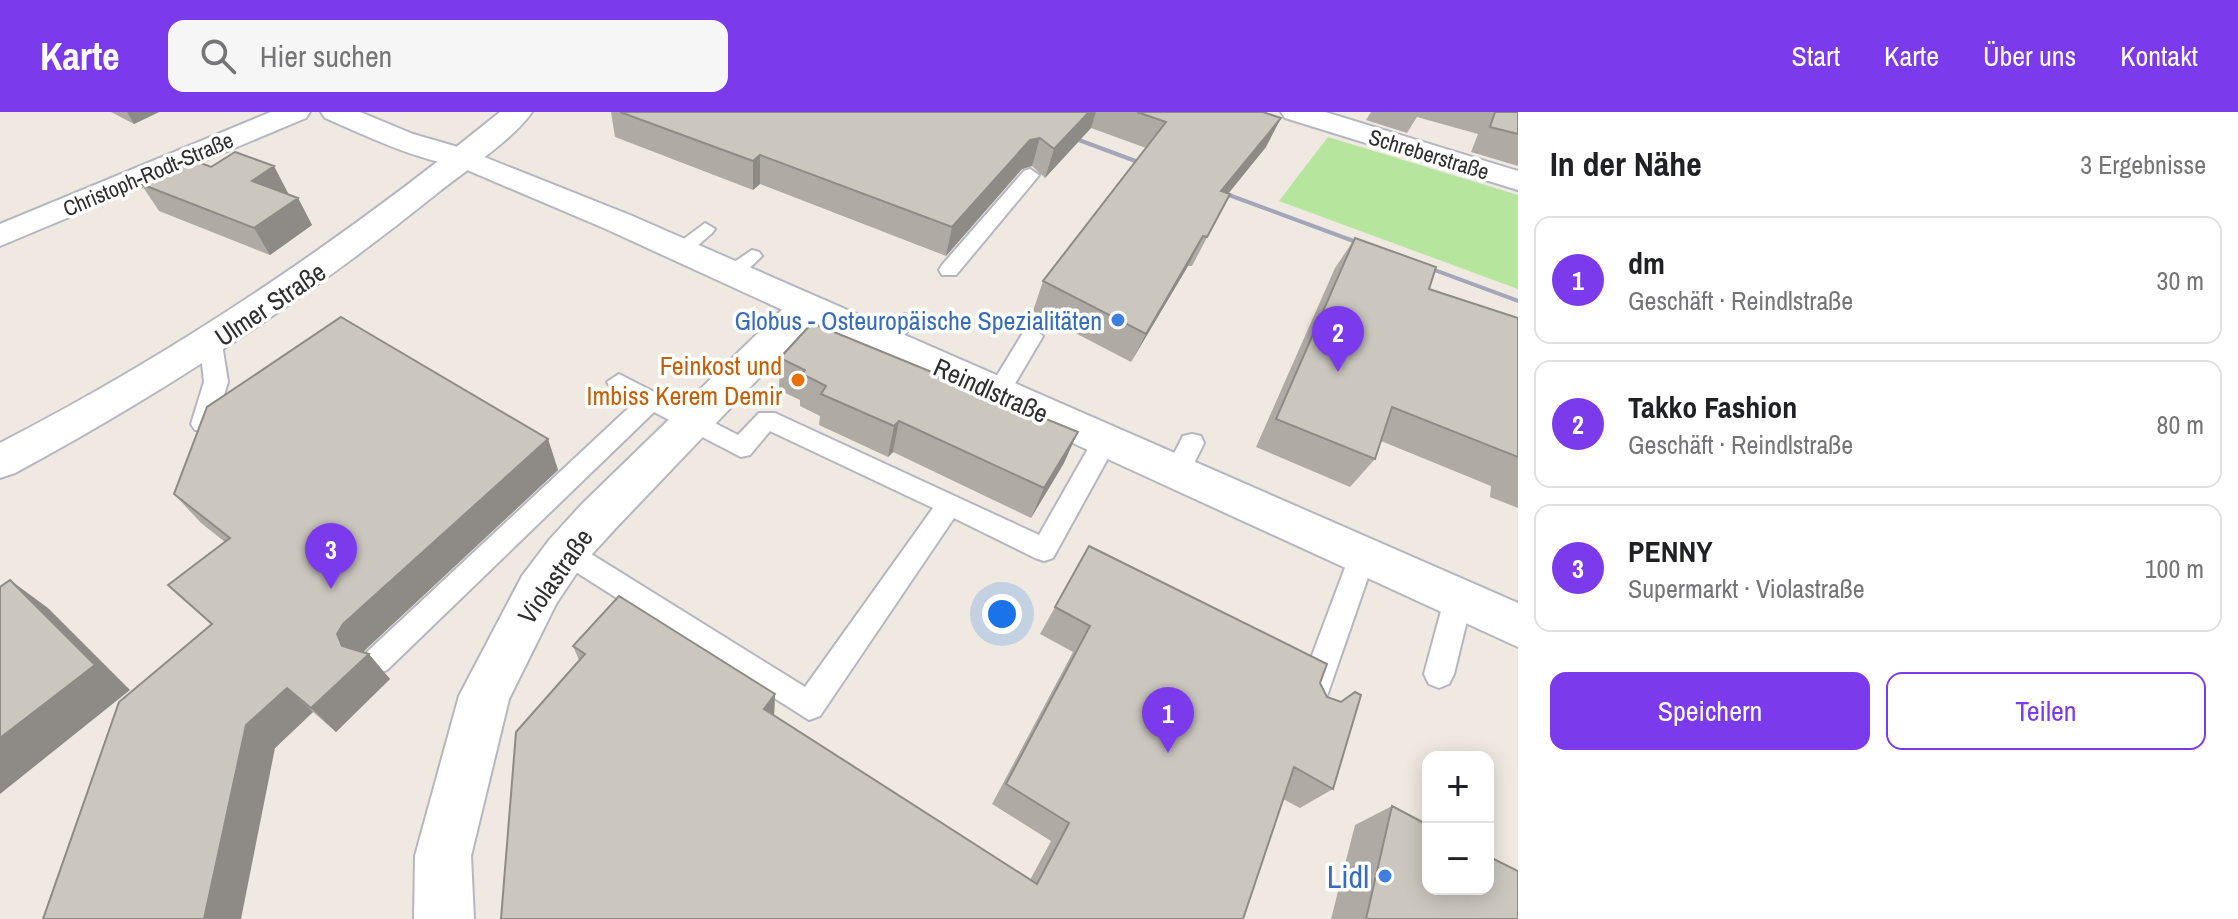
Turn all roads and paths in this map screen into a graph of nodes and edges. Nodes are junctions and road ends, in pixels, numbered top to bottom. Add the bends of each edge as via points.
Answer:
1 (296, 112) edge
2 (335, 112) edge
3 (518, 112) edge
4 (1315, 115) edge
5 (464, 158) junction
6 (1030, 175) dead end
7 (1518, 181) edge
8 (0, 236) edge
9 (949, 270) dead end
10 (805, 308) junction
11 (1032, 336) dead end
12 (211, 344) junction
13 (619, 382) dead end
14 (998, 393) junction
15 (673, 410) junction
16 (203, 424) edge
17 (1106, 440) junction
18 (0, 462) edge
19 (950, 504) junction
20 (566, 552) junction
21 (1362, 557) junction
22 (1458, 600) junction
23 (1518, 626) edge
24 (377, 661) dead end
25 (1439, 674) dead end
26 (1308, 708) edge
27 (444, 919) edge

1 - 8 street, Christoph-Rodt-Straße
2 - 5 street, Reindlstraße
3 - 5 street, Ulmer Straße
4 - 7 street, Schreberstraße
5 - 10 street, Reindlstraße via 692,240
5 - 12 street, Ulmer Straße via 325,267
6 - 9 lane
10 - 14 street, Reindlstraße via 895,333
10 - 15 street, Violastraße
11 - 14 lane
12 - 16 lane via 216,382
12 - 18 street, Ulmer Straße
13 - 15 lane
14 - 17 street, Reindlstraße
15 - 19 lane via 741,448 767,419
15 - 20 street, Violastraße
15 - 24 lane
17 - 19 lane via 1044,550
17 - 21 street, Reindlstraße via 1185,458
19 - 20 lane via 809,706
20 - 27 street, Violastraße via 539,590 484,696 443,856
21 - 22 street, Reindlstraße
21 - 26 lane
22 - 23 street, Reindlstraße
22 - 25 lane

